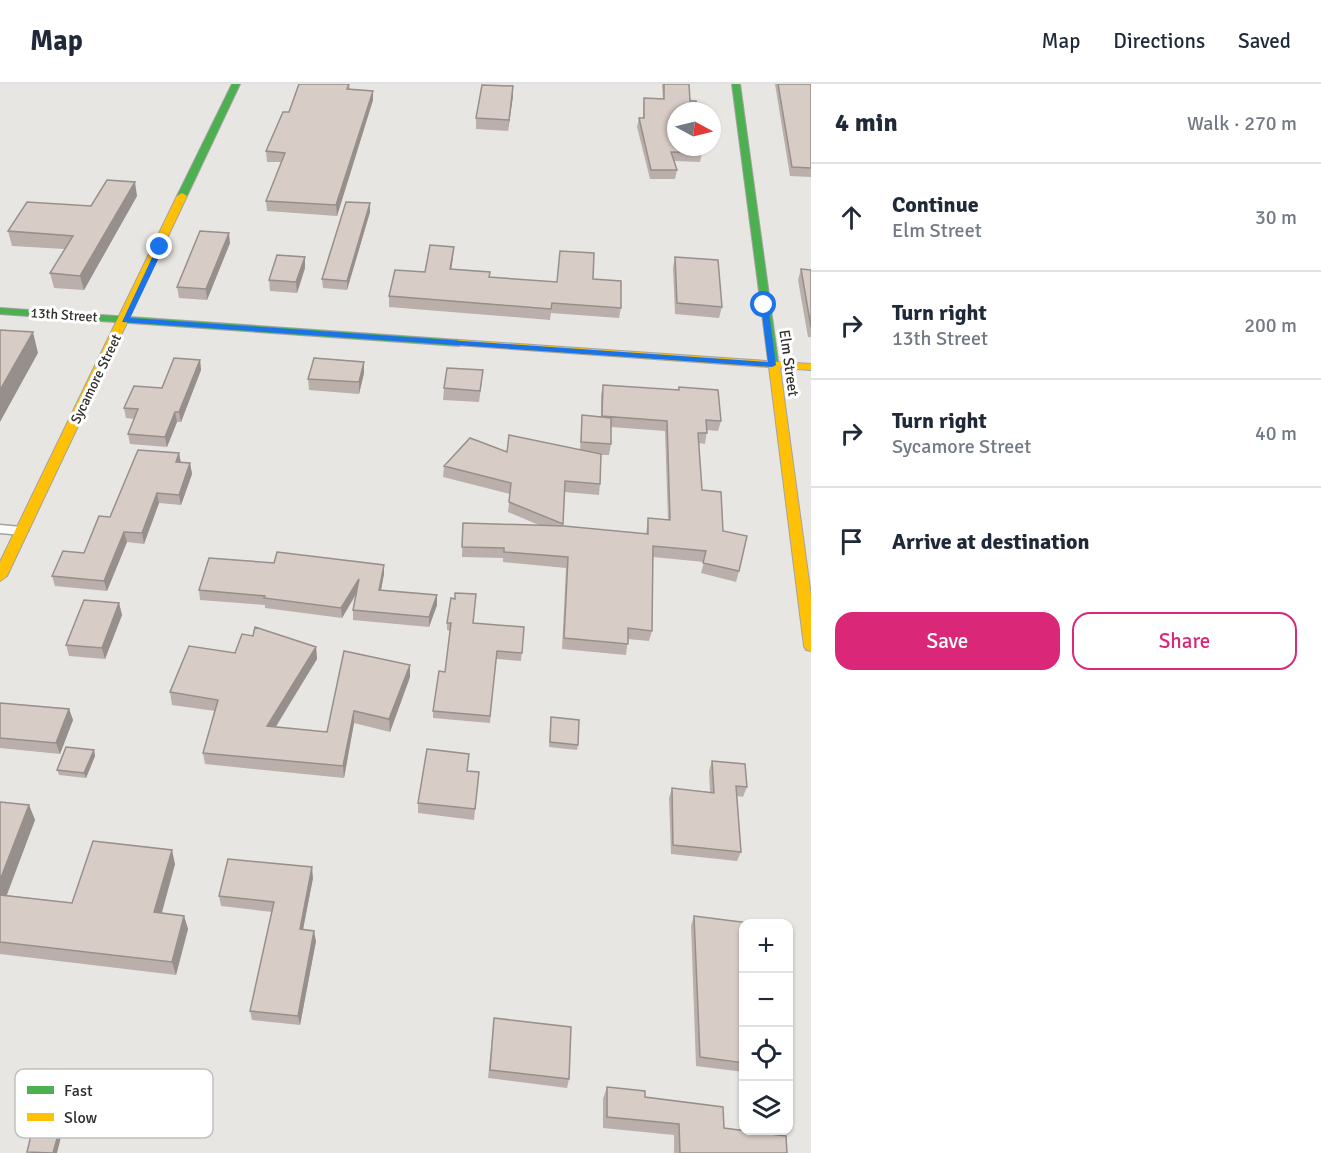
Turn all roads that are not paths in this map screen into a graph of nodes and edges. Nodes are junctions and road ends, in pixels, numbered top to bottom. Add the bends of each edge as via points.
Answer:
1 (236, 84) edge
2 (736, 84) edge
3 (0, 310) edge
4 (125, 320) junction
5 (772, 365) junction
6 (811, 367) edge
7 (0, 530) edge
8 (22, 531) junction
9 (0, 576) edge
10 (811, 646) edge

1 - 4 main road, Sycamore Street
2 - 5 main road, Elm Street
3 - 4 main road, 13th Street
4 - 5 main road, 13th Street
4 - 8 main road, Sycamore Street
5 - 6 main road, 13th Street
5 - 10 main road, Elm Street
7 - 8 lane
8 - 9 main road, Sycamore Street

